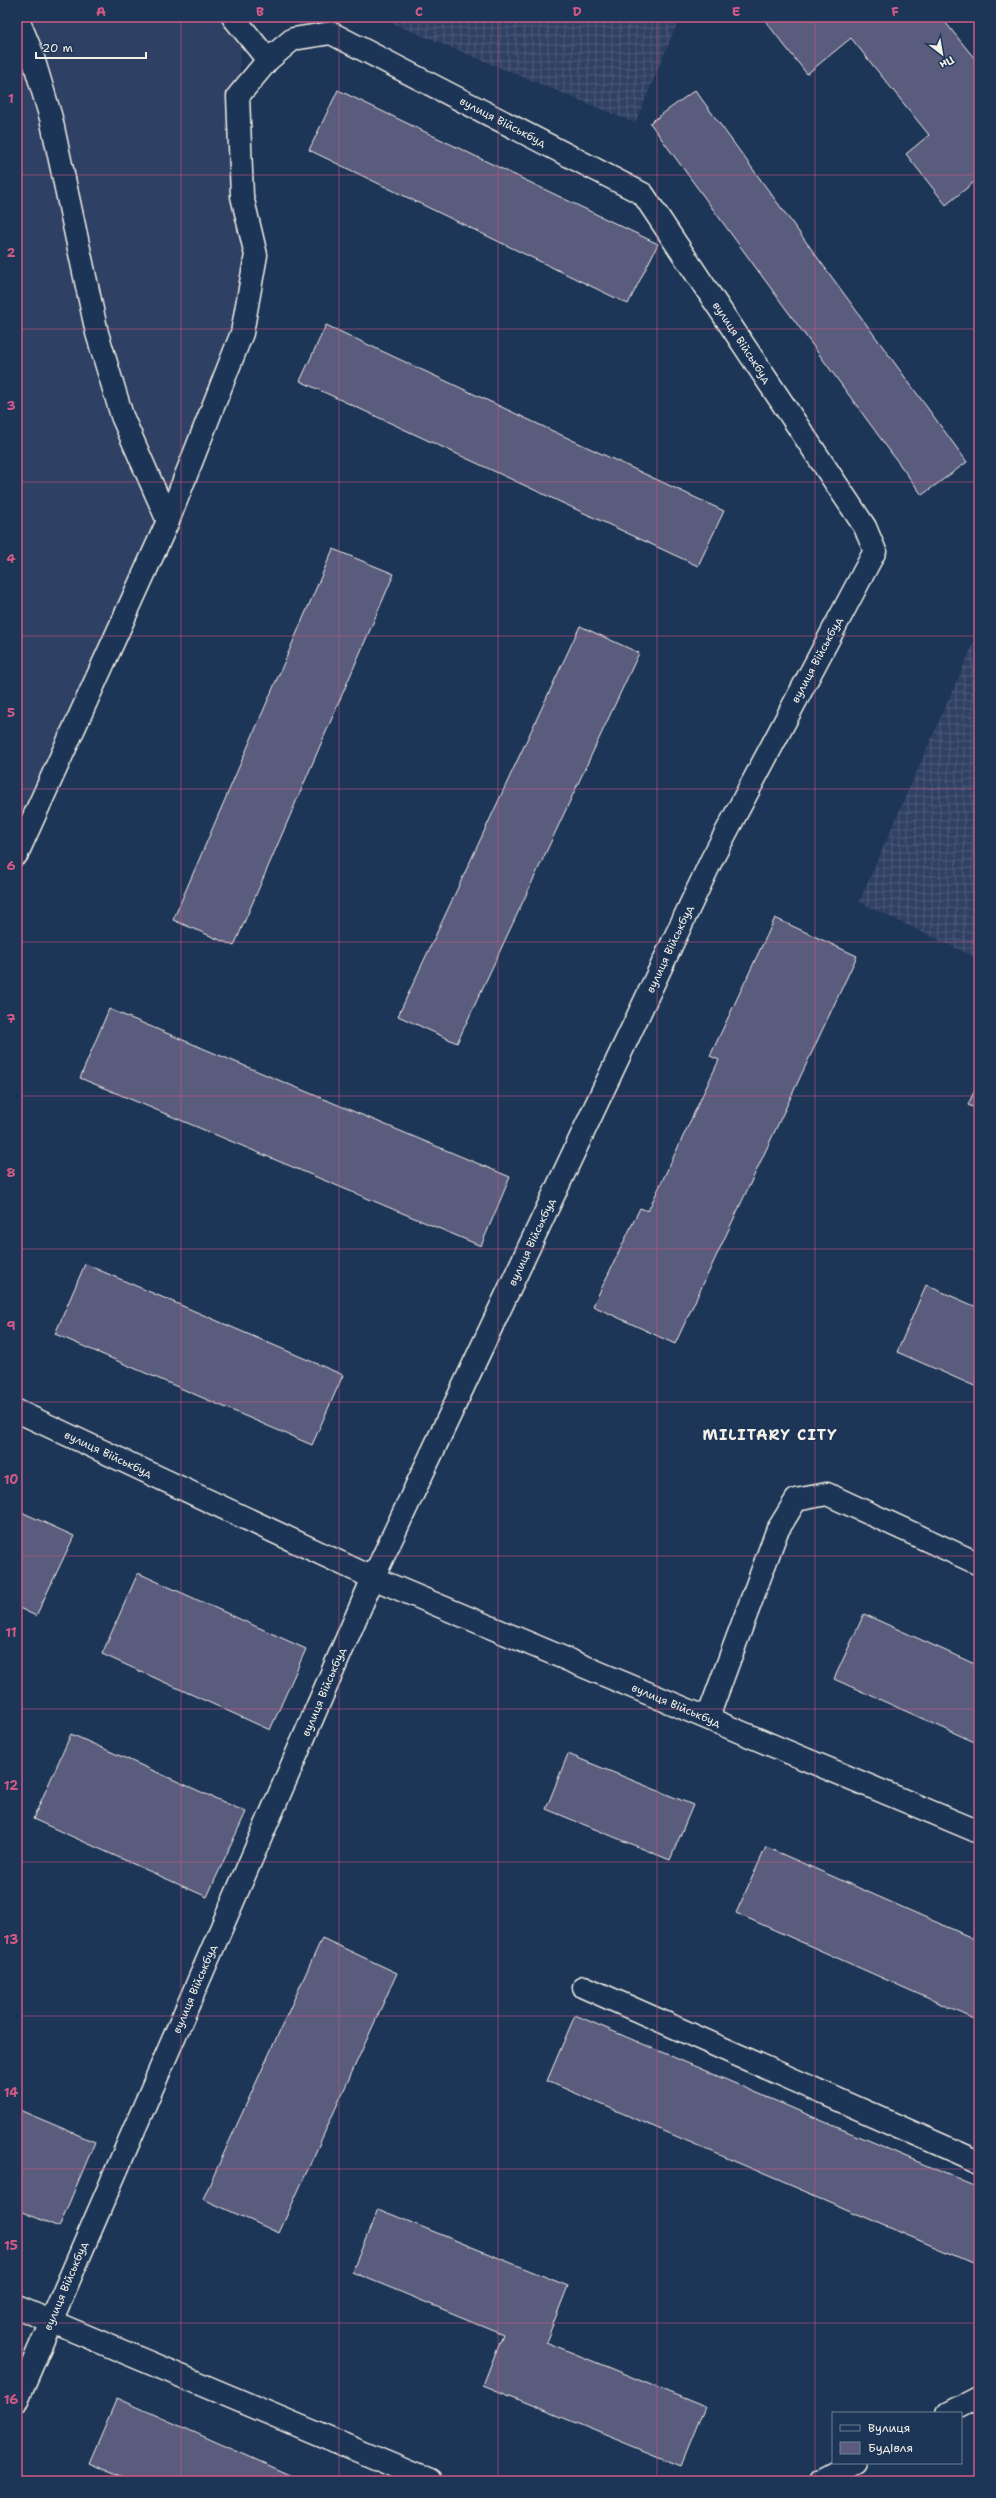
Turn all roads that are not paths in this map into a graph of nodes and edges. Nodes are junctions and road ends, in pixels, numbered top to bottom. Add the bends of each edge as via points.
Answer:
1 (17, 17) edge
2 (233, 17) edge
3 (268, 60) junction
4 (168, 521) junction
5 (17, 854) edge
6 (17, 1411) edge
7 (979, 1564) edge
8 (373, 1578) junction
9 (708, 1717) junction
10 (979, 1832) edge
11 (584, 1987) dead end
12 (979, 2162) edge
13 (17, 2307) edge
14 (51, 2322) junction
15 (979, 2397) edge
16 (17, 2400) edge
17 (950, 2412) edge
18 (853, 2464) edge
19 (430, 2481) edge
20 (821, 2481) edge

1 - 4 street via 31,51 51,118 97,333 117,401
2 - 3 street
3 - 4 street, вулиця Військбуд via 238,96 242,196 256,255 242,333
3 - 8 street, вулиця Військбуд via 293,39 331,33 643,194 865,527 875,552 712,859
4 - 5 street
6 - 8 street, вулиця Військбуд
7 - 9 street via 827,1494 796,1500 777,1532
8 - 9 street, вулиця Військбуд
8 - 14 street, вулиця Військбуд
9 - 10 street, вулиця Військбуд
11 - 12 street
13 - 14 street
14 - 16 street, вулиця Військбуд
14 - 19 street
15 - 17 street
18 - 20 street

